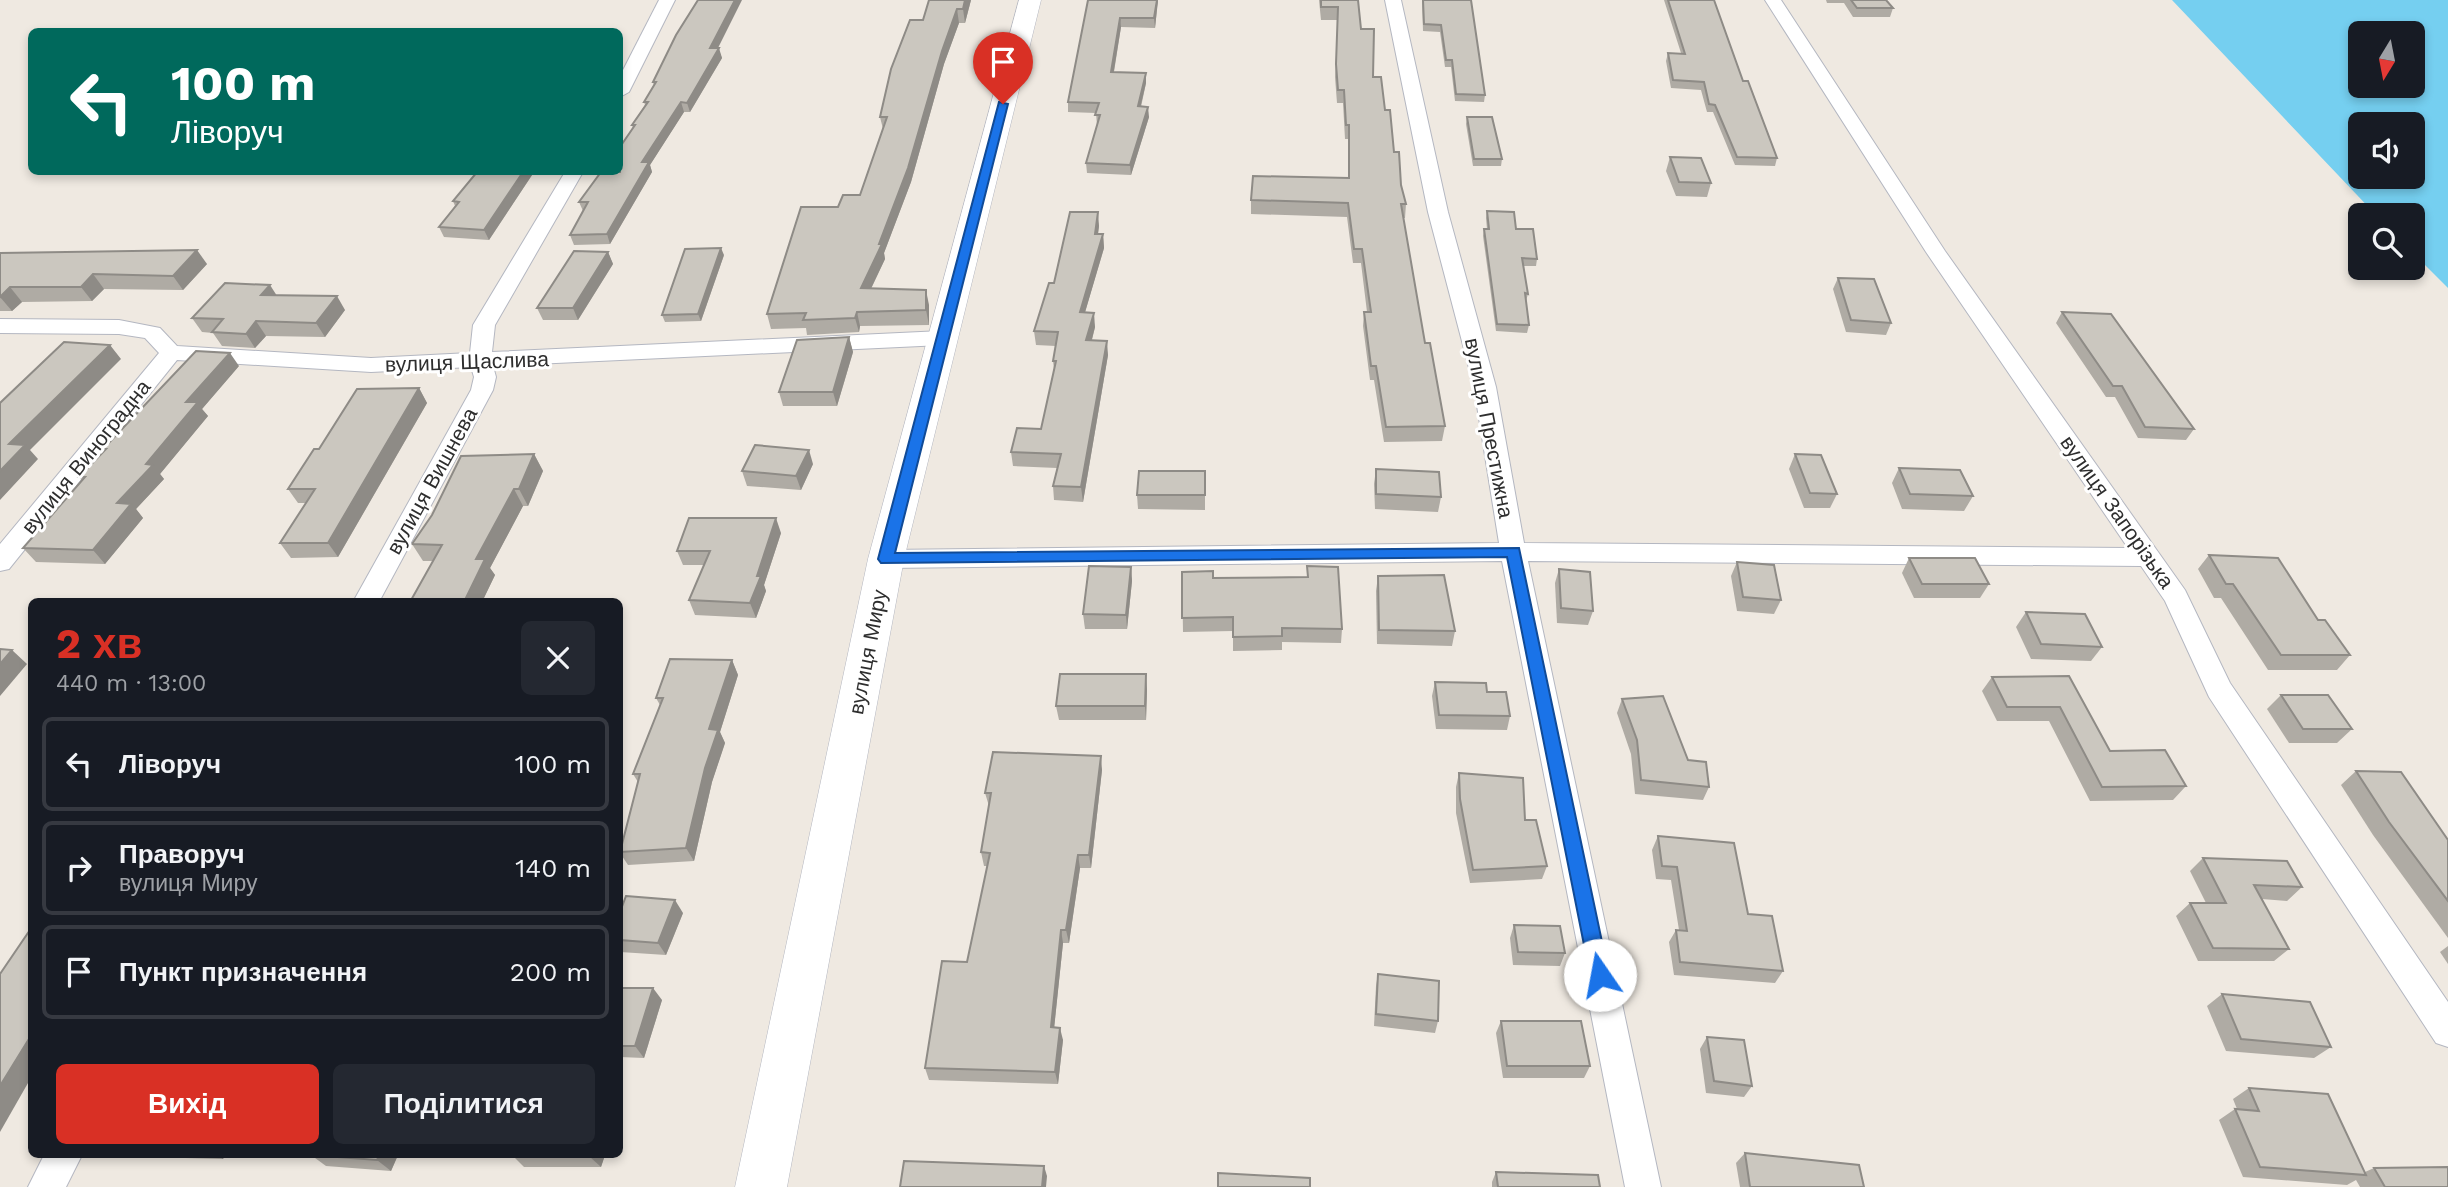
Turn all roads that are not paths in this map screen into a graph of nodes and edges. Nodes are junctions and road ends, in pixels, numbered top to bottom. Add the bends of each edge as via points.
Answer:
1 (667, 0) edge
2 (1030, 0) edge
3 (1393, 0) edge
4 (1773, 0) edge
5 (623, 86) edge
6 (573, 175) edge
7 (0, 326) edge
8 (942, 338) junction
9 (172, 353) junction
10 (480, 361) junction
11 (1513, 552) junction
12 (2147, 557) junction
13 (886, 559) junction
14 (0, 562) edge
15 (368, 598) edge
16 (2448, 1031) edge
17 (62, 1158) edge
18 (46, 1187) edge
19 (761, 1187) edge
20 (1643, 1187) edge

1 - 5 street
2 - 8 street, вулиця Миру
3 - 11 street, вулиця Престижна via 1438,212 1485,387
4 - 12 street, вулиця Запорізька via 1936,252
6 - 10 street, вулиця Вишнева via 484,325
7 - 9 street via 120,327 152,333
8 - 10 street, вулиця Щаслива
8 - 13 street, вулиця Миру
9 - 10 street, вулиця Щаслива via 371,365
9 - 14 street, вулиця Виноградна
10 - 15 street, вулиця Вишнева via 485,377 482,390
11 - 12 street
11 - 13 street
11 - 20 street, вулиця Престижна
12 - 16 street, вулиця Запорізька via 2176,597 2219,690
13 - 19 street, вулиця Миру
17 - 18 street

